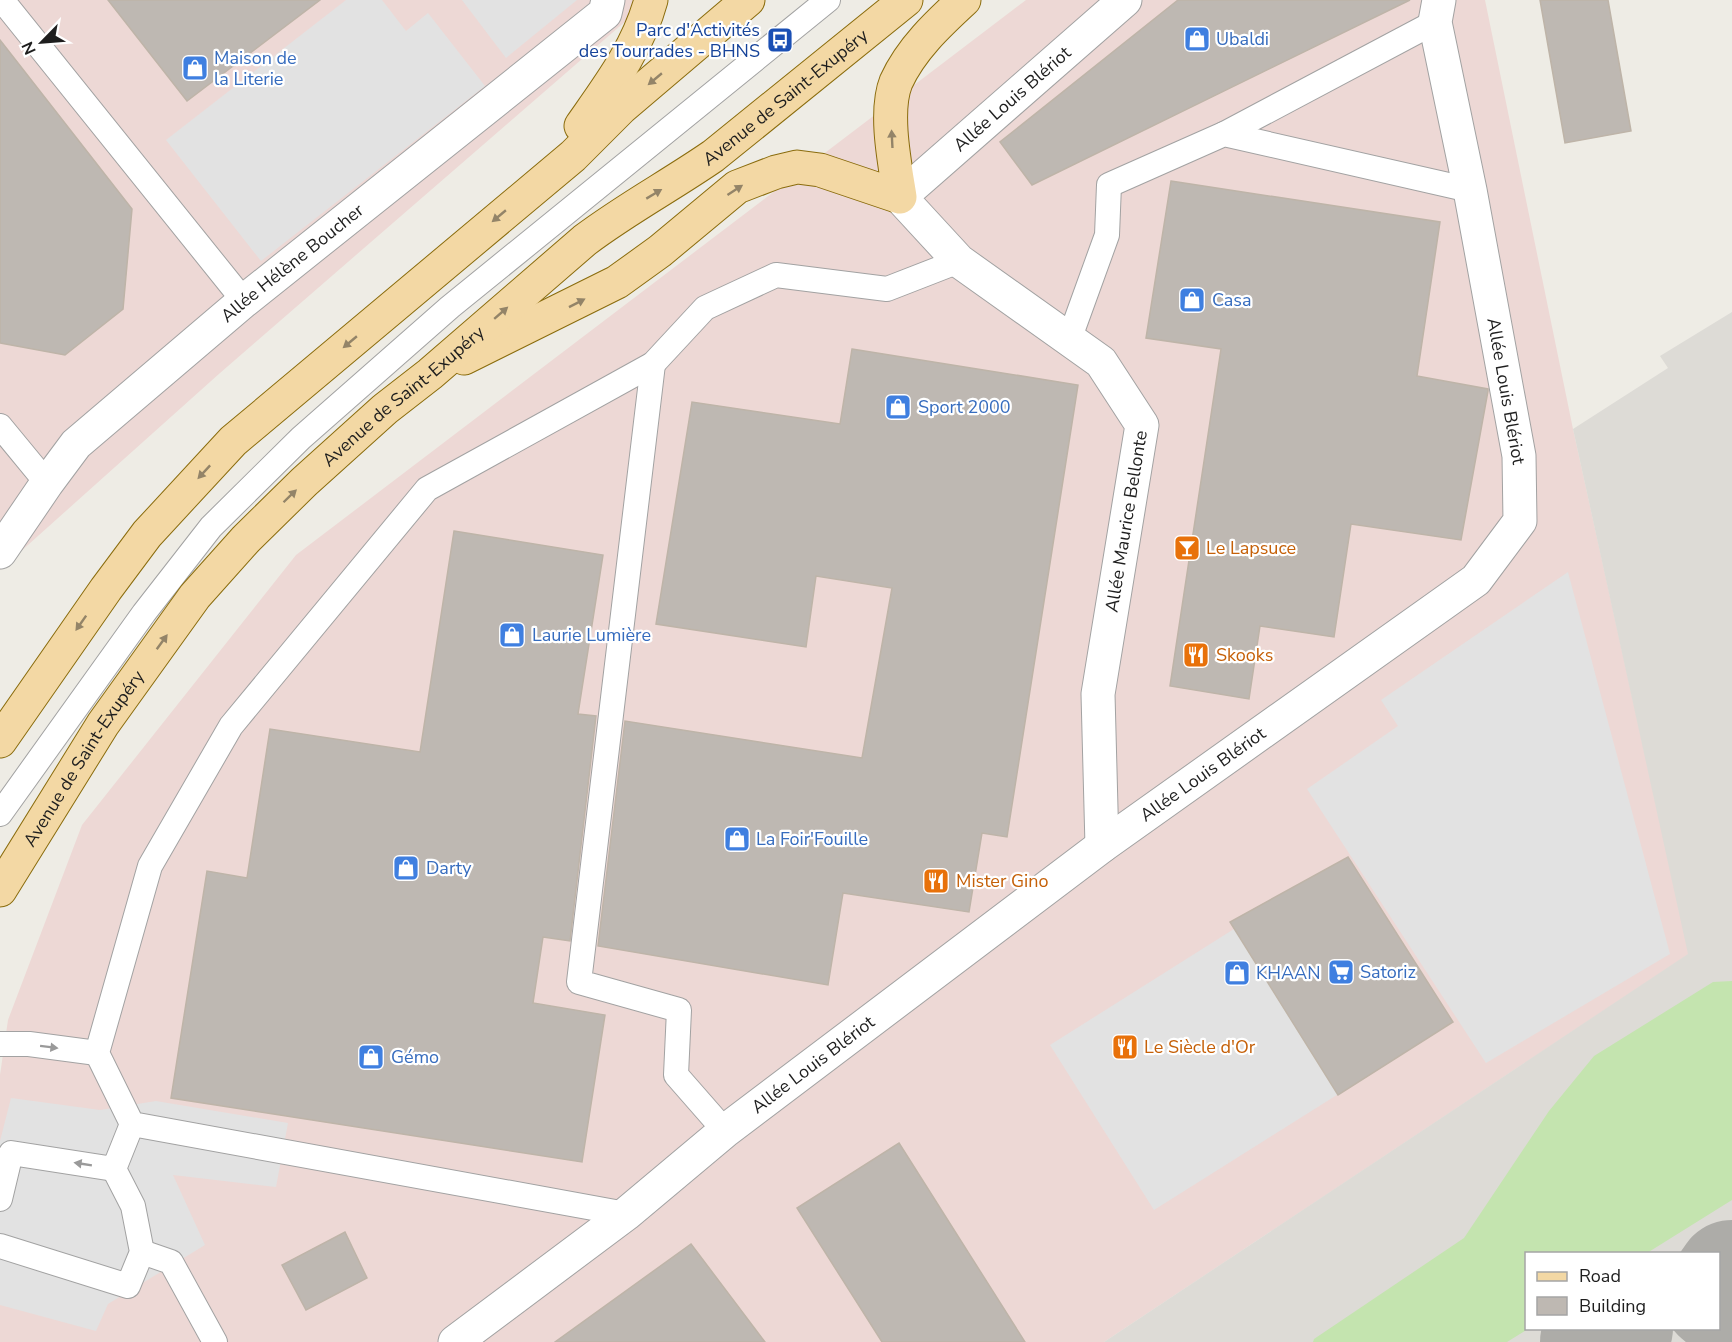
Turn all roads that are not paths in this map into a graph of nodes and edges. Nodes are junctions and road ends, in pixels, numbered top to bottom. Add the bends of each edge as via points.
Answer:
1 (2, 0) edge
2 (608, 0) edge
3 (651, 0) edge
4 (748, 0) edge
5 (828, 0) edge
6 (906, 0) edge
7 (964, 0) edge
8 (1125, 0) edge
9 (1437, 11) edge
10 (1224, 134) junction
11 (543, 179) junction
12 (1470, 190) junction
13 (900, 197) junction
14 (959, 261) junction
15 (244, 301) junction
16 (1069, 340) junction
17 (653, 364) junction
18 (430, 374) junction
19 (0, 426) edge
20 (46, 483) junction
21 (0, 552) edge
22 (0, 741) edge
23 (0, 814) edge
24 (1102, 846) junction
25 (0, 890) edge
26 (0, 1044) edge
27 (98, 1053) junction
28 (132, 1124) junction
29 (725, 1131) junction
30 (114, 1169) junction
31 (0, 1199) edge
32 (626, 1214) junction
33 (0, 1246) edge
34 (142, 1252) junction
35 (215, 1342) edge
36 (455, 1342) edge

1 - 15 lane
2 - 15 street, Allée Hélène Boucher via 605,13
3 - 11 main road via 624,64
4 -> 11 main road
5 - 23 lane via 450,307 301,438 211,527 144,612
18 -> 6 main road, Avenue de Saint-Exupéry via 585,240 713,156
13 -> 7 main road via 891,144 895,84 933,28
8 - 13 street, Allée Louis Blériot
9 - 10 lane
9 - 12 street, Allée Louis Blériot
10 - 12 lane
10 - 16 lane via 1109,185 1107,235
11 -> 22 main road via 233,441 147,534
12 - 24 street, Allée Louis Blériot via 1520,456 1520,521 1476,580
13 - 14 street, Allée Maurice Bellonte
18 -> 13 main road via 617,282 737,187 756,179 797,167 820,170
14 - 16 street, Allée Maurice Bellonte
14 - 17 lane via 887,289 776,275 705,308
15 - 20 street, Allée Hélène Boucher via 76,444
16 - 24 street, Allée Maurice Bellonte via 1101,362 1142,425 1098,694
17 - 27 lane via 427,489 231,726 150,867
17 - 29 lane via 579,982 679,1010 676,1075
25 -> 18 main road, Avenue de Saint-Exupéry via 103,724 195,596 304,482
19 - 20 lane
20 - 21 street, Allée Hélène Boucher
24 - 29 street, Allée Louis Blériot
26 -> 27 lane
27 - 28 lane
28 - 30 lane
28 - 32 lane
29 - 32 street, Allée Louis Blériot
30 -> 31 lane via 11,1153
30 - 34 lane via 133,1206
32 - 36 street, Allée Louis Blériot
33 - 34 lane via 128,1286
34 - 35 lane via 171,1262

